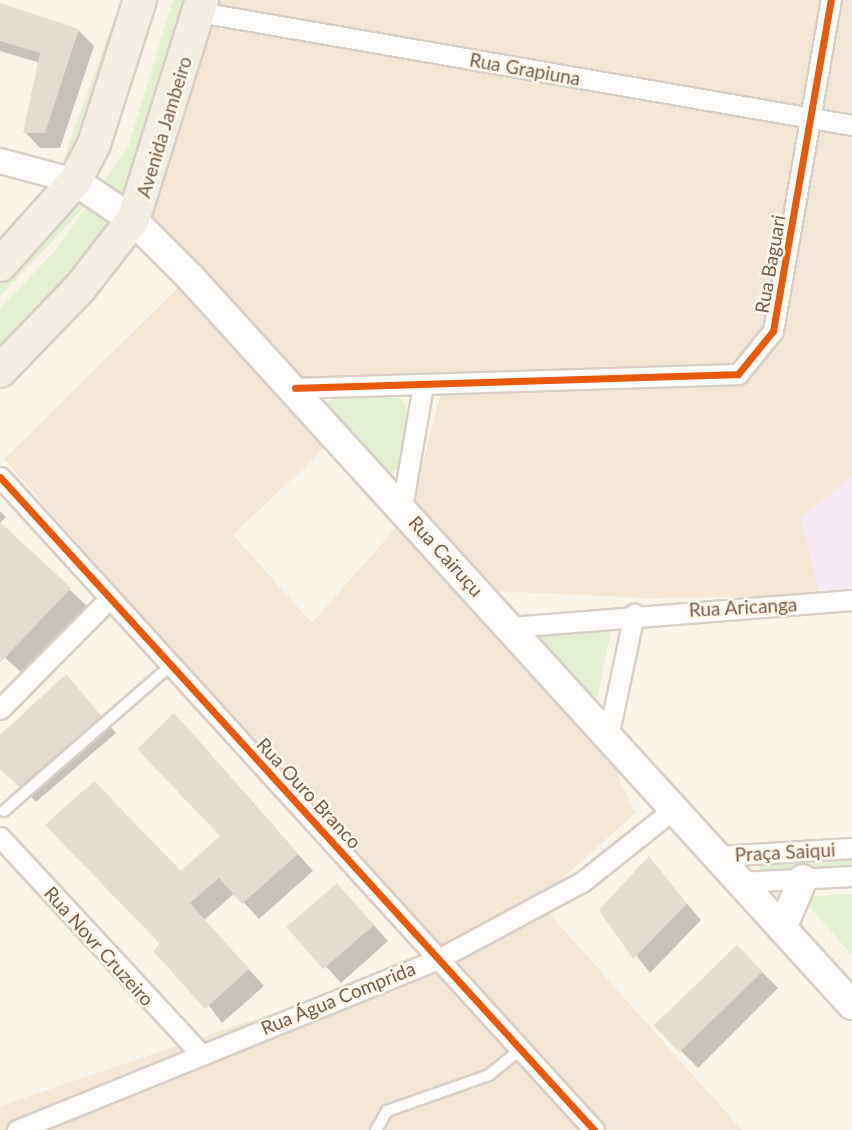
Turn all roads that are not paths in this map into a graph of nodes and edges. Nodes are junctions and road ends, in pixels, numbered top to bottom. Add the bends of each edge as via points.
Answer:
1 (140, 0) edge
2 (831, 0) edge
3 (200, 6) edge
4 (811, 119) junction
5 (852, 125) edge
6 (0, 161) edge
7 (80, 185) junction
8 (124, 214) junction
9 (0, 265) edge
10 (0, 371) edge
11 (423, 386) junction
12 (295, 388) junction
13 (0, 477) edge
14 (402, 507) junction
15 (109, 599) junction
16 (852, 600) edge
17 (634, 614) junction
18 (510, 628) junction
19 (170, 666) junction
20 (0, 709) edge
21 (609, 732) junction
22 (675, 808) junction
23 (4, 811) dead end
24 (0, 837) edge
25 (852, 848) edge
26 (718, 856) junction
27 (852, 876) edge
28 (803, 879) junction
29 (740, 882) junction
30 (782, 928) junction
31 (440, 958) junction
32 (852, 1005) edge
33 (521, 1049) junction
34 (200, 1053) junction
35 (17, 1130) edge
36 (376, 1130) edge
37 (594, 1130) edge

1 - 7 main road
2 - 4 street, Rua Baguari
3 - 4 street, Rua Grapiuna
3 - 8 main road, Avenida Jambeiro
4 - 5 street, Rua Grapiuna
4 - 11 street, Rua Baguari via 774,331 738,374
6 - 7 street, Rua Cairuçu
7 - 8 main road, Rua Cairuçu
7 - 9 main road
8 - 10 main road, Avenida Jambeiro via 80,288
8 - 12 main road, Rua Cairuçu
11 - 12 street, Rua Baguari
11 - 14 street
12 - 14 main road, Rua Cairuçu
13 - 15 street, Rua Ouro Branco
14 - 18 main road, Rua Cairuçu
15 - 19 street, Rua Ouro Branco
15 - 20 street
16 - 17 street, Rua Aricanga
17 - 18 street, Rua Aricanga
17 - 21 street
18 - 21 main road, Rua Cairuçu
19 - 23 lane
19 - 31 street, Rua Ouro Branco
21 - 22 main road, Rua Cairuçu
22 - 26 main road, Rua Cairuçu
22 - 31 street, Rua Água Comprida via 582,882
24 - 34 street, Rua Novr Cruzeiro
25 - 26 street, Praça Saiqui
26 - 29 main road, Rua Cairuçu
27 - 28 street, Praça Saiqui
28 - 29 street, Praça Saiqui
28 - 30 main road
29 - 30 main road, Rua Cairuçu
30 - 32 main road, Rua Cairuçu
31 - 33 street, Rua Ouro Branco
31 - 34 street, Rua Água Comprida
33 - 36 lane via 489,1075 387,1111
33 - 37 street, Rua Ouro Branco
34 - 35 street, Rua Água Comprida

